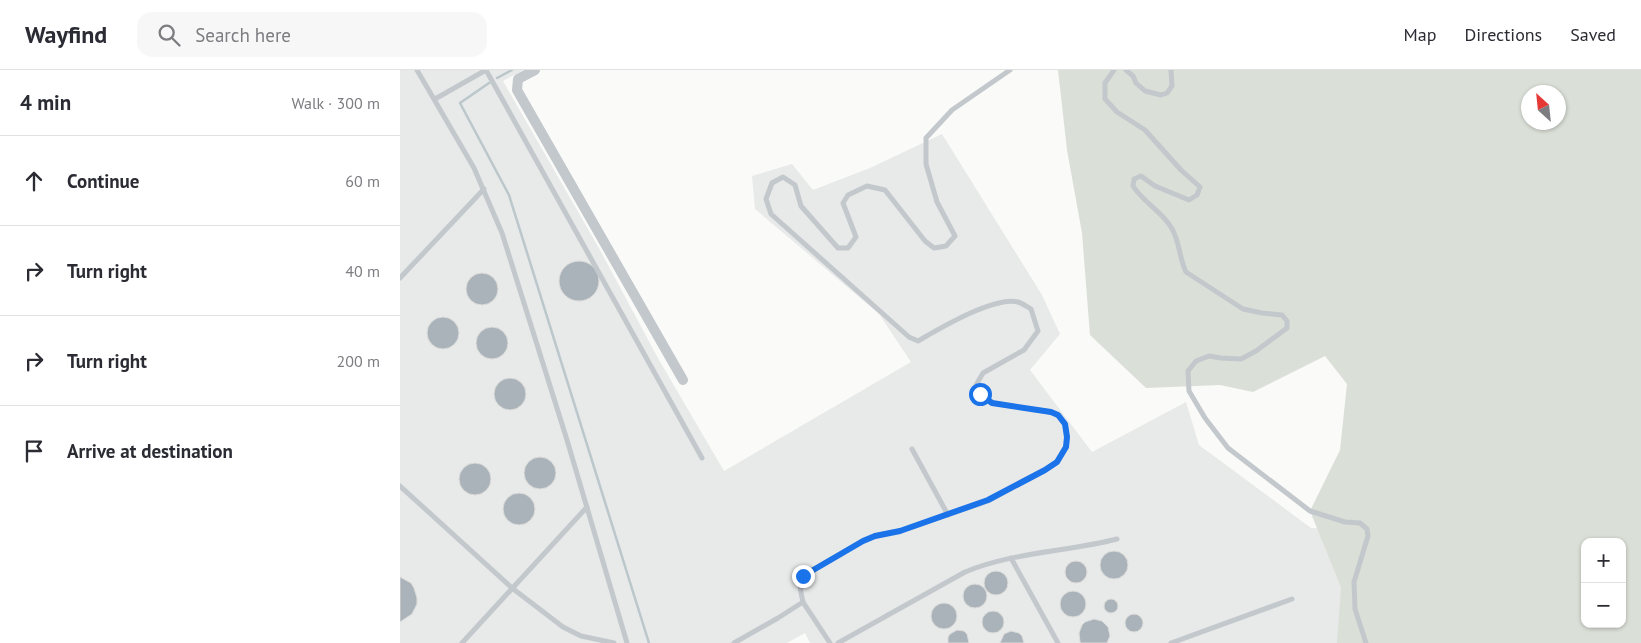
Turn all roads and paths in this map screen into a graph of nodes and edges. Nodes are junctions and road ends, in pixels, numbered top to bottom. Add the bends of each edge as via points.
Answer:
1 (417, 70) edge
2 (486, 70) edge
3 (535, 70) edge
4 (1010, 70) edge
5 (1114, 70) edge
6 (1126, 70) edge
7 (1171, 70) edge
8 (435, 99) junction
9 (484, 189) junction
10 (400, 278) edge
11 (683, 380) dead end
12 (912, 449) dead end
13 (702, 458) dead end
14 (400, 486) edge
15 (587, 507) junction
16 (948, 515) junction
17 (1117, 539) dead end
18 (1011, 558) junction
19 (512, 588) junction
20 (1292, 598) dead end
21 (803, 602) junction
22 (462, 643) edge
23 (614, 643) edge
24 (627, 643) edge
25 (734, 643) edge
26 (830, 643) edge
27 (838, 643) edge
28 (1058, 643) edge
29 (1170, 643) edge
30 (1366, 643) edge

1 - 8 lane
2 - 8 lane
2 - 13 lane
3 - 11 street via 518,79 517,90
4 - 16 lane via 952,110 926,138 926,164 937,202 955,236 946,246 934,248 925,240 885,190 867,186 848,195 843,203 856,237 848,248 838,248 801,206 795,185 783,177 772,183 766,199 771,214 909,337 918,341 969,313 1001,303 1017,302 1031,309 1038,331 1024,350 983,373 976,385 980,394 992,403 1058,415 1065,424 1066,447 1057,462 1045,470 988,500
5 - 30 lane via 1105,84 1105,99 1117,112 1145,130 1200,187 1197,195 1189,200 1155,186 1141,176 1134,179 1133,186 1140,196 1171,227 1186,272 1243,309 1282,315 1287,321 1287,328 1241,358 1209,356 1196,361 1188,371 1189,391 1228,448 1310,511 1345,522 1360,523 1367,529 1368,536 1354,582 1355,609
6 - 7 lane via 1145,91 1161,95 1172,86
8 - 9 lane
9 - 10 lane
9 - 15 lane via 502,233
12 - 16 lane
14 - 19 lane
15 - 19 lane
15 - 24 lane
16 - 21 lane via 863,541 803,576 799,584
17 - 18 lane
18 - 27 lane via 965,572
18 - 28 lane
19 - 22 lane
19 - 23 lane via 563,627 581,636
20 - 29 lane
21 - 25 lane
21 - 26 lane

